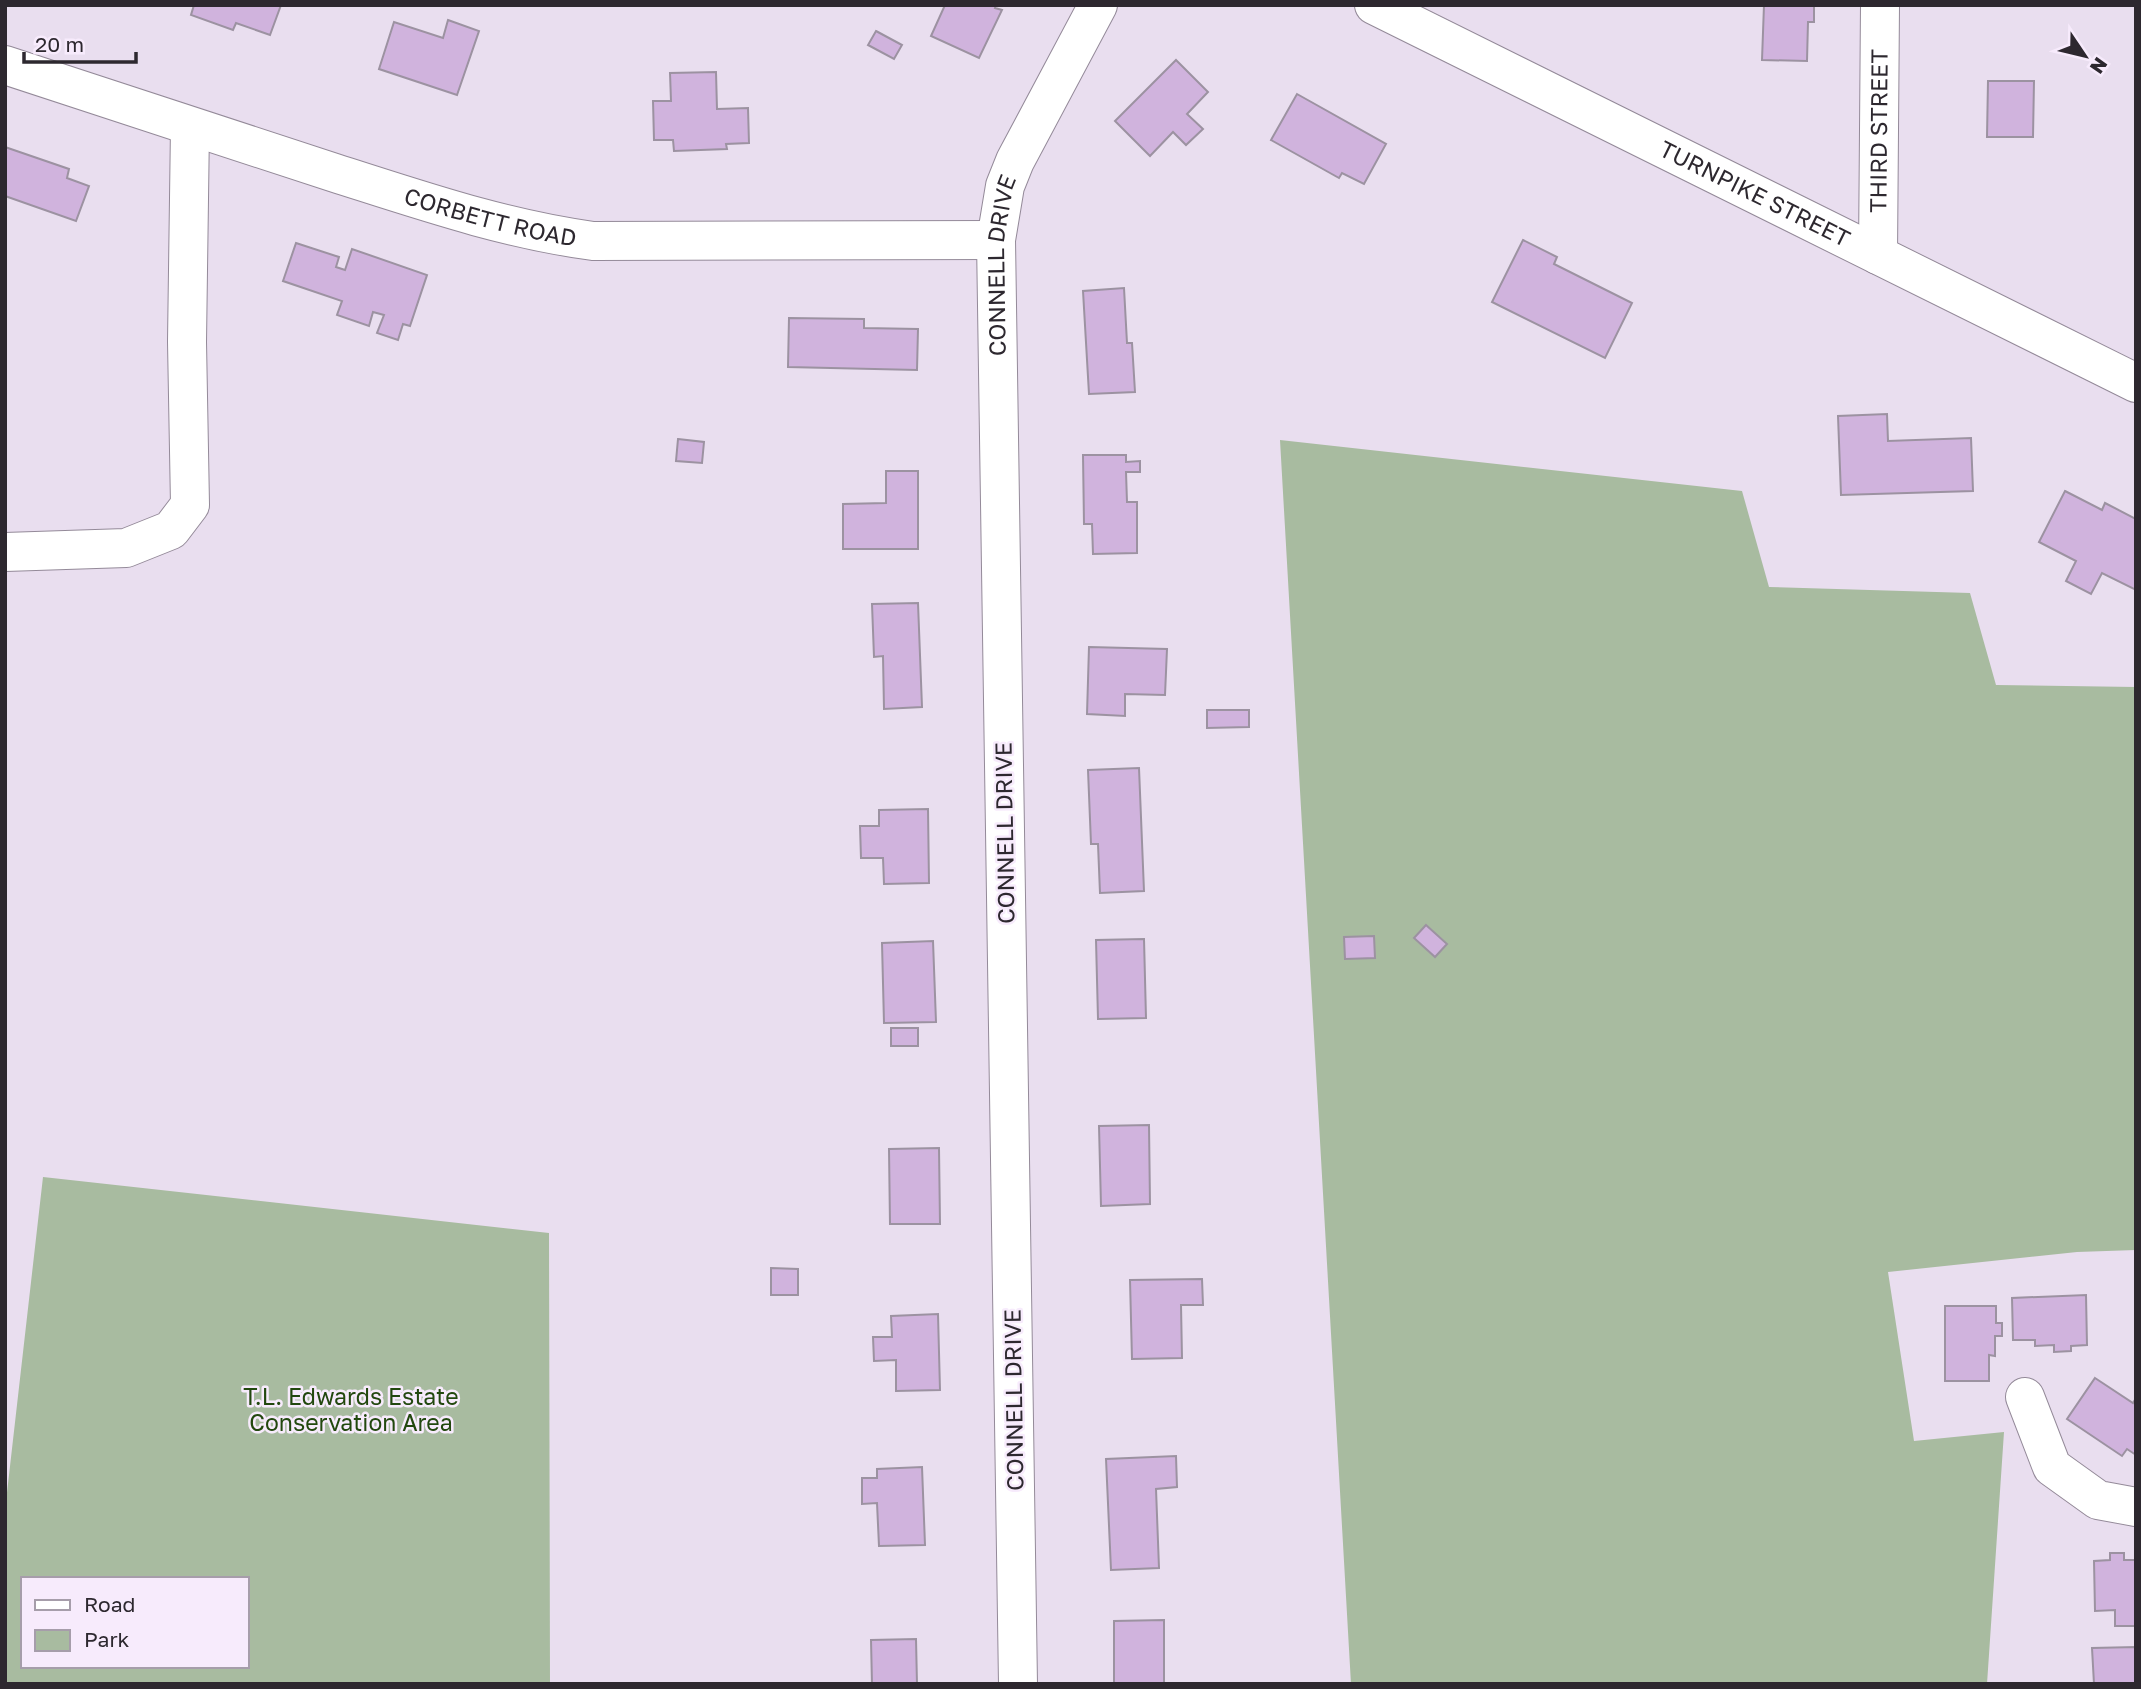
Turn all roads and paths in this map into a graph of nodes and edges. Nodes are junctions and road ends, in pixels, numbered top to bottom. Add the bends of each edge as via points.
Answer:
1 (1098, 5) edge
2 (1374, 5) edge
3 (1880, 5) edge
4 (1413, 15) edge
5 (5, 65) edge
6 (190, 127) junction
7 (996, 240) junction
8 (1878, 255) junction
9 (2136, 383) edge
10 (5, 552) edge
11 (2025, 1396) dead end
12 (2136, 1507) edge
13 (1018, 1684) edge

1 - 7 street, CONNELL DRIVE via 1015,161 1005,186
2 - 4 street, TURNPIKE STREET
3 - 8 street, THIRD STREET
4 - 8 street, TURNPIKE STREET
5 - 6 street, CORBETT ROAD
6 - 7 street, CORBETT ROAD via 484,220 543,234 593,241
6 - 10 street via 190,505 171,530 126,548
7 - 13 street, CONNELL DRIVE
8 - 9 street, TURNPIKE STREET
11 - 12 street via 2052,1467 2098,1500

